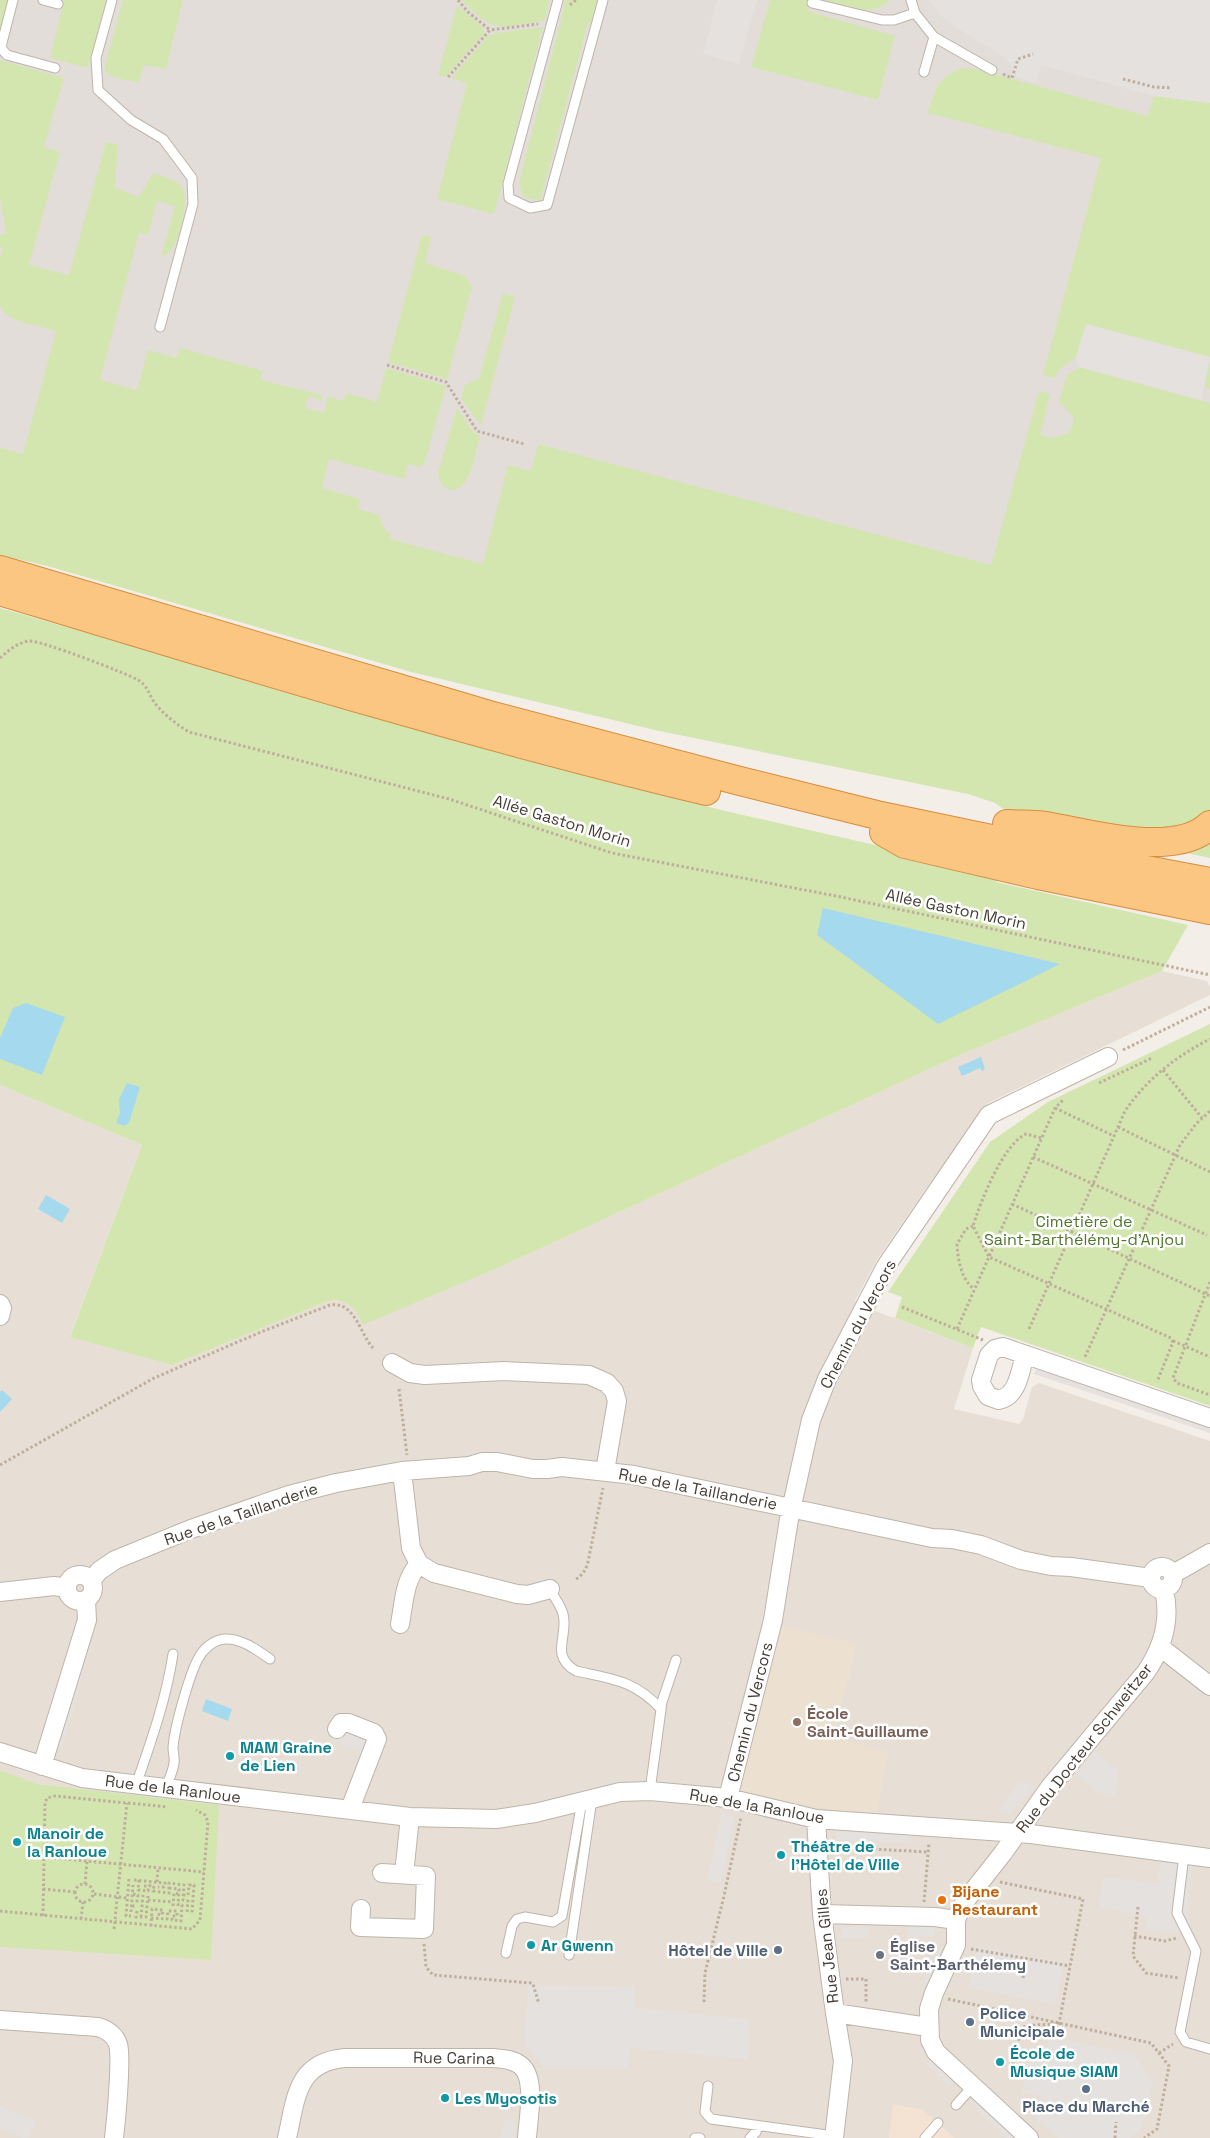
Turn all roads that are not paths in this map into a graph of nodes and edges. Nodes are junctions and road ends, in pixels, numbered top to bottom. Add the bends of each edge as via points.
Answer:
1 (13, 0) edge
2 (43, 0) edge
3 (112, 0) edge
4 (558, 0) edge
5 (603, 0) edge
6 (911, 0) edge
7 (812, 3) dead end
8 (58, 4) dead end
9 (915, 13) junction
10 (934, 37) junction
11 (56, 68) dead end
12 (992, 70) road end
13 (924, 72) dead end
14 (160, 327) dead end
15 (0, 570) edge
16 (0, 591) edge
17 (651, 757) junction
18 (1007, 824) junction
19 (1210, 825) edge
20 (884, 832) junction
21 (1210, 868) edge
22 (1210, 882) edge
23 (1210, 894) edge
24 (1210, 910) edge
25 (1108, 1056) road end
26 (0, 1304) edge
27 (0, 1316) edge
28 (1025, 1355) dead end
29 (392, 1364) dead end
30 (1210, 1418) edge
31 (405, 1471) junction
32 (605, 1477) junction
33 (791, 1508) junction
34 (1210, 1553) edge
35 (419, 1564) junction
36 (91, 1581) junction
37 (1157, 1584) junction
38 (67, 1588) junction
39 (550, 1589) joint
40 (0, 1592) edge
41 (86, 1600) junction
42 (400, 1624) dead end
43 (1160, 1647) junction
44 (173, 1654) dead end
45 (270, 1659) dead end
46 (676, 1660) dead end
47 (1210, 1686) edge
48 (661, 1709) junction
49 (337, 1729) dead end
50 (0, 1752) edge
51 (42, 1766) junction
52 (136, 1785) junction
53 (166, 1789) junction
54 (650, 1791) junction
55 (587, 1800) junction
56 (736, 1800) junction
57 (350, 1809) junction
58 (410, 1817) junction
59 (816, 1819) junction
60 (1017, 1832) junction
61 (1184, 1855) junction
62 (1210, 1858) edge
63 (382, 1872) dead end
64 (404, 1874) junction
65 (361, 1909) dead end
66 (822, 1914) junction
67 (956, 1920) junction
68 (506, 1953) dead end
69 (569, 1954) dead end
70 (834, 2013) junction
71 (0, 2020) edge
72 (928, 2027) junction
73 (1210, 2050) edge
74 (708, 2086) dead end
75 (973, 2086) junction
76 (956, 2105) dead end
77 (938, 2123) dead end
78 (757, 2127) junction
79 (834, 2137) edge
80 (114, 2138) edge
81 (287, 2138) edge
82 (527, 2138) edge
83 (695, 2138) edge
84 (700, 2138) edge
85 (750, 2138) edge
86 (926, 2138) edge
87 (1029, 2138) edge

1 - 11 lane via 2,50 7,55
2 - 8 lane
3 - 14 lane via 96,58 98,90 131,120 163,139 192,178 193,204
4 - 5 lane via 508,184 509,198 530,208 547,204
6 - 9 lane
7 - 9 lane via 882,20
9 - 10 lane
10 - 12 lane
10 - 13 lane
15 - 17 highway via 489,715
16 - 20 highway via 475,732 628,772
17 - 18 highway via 692,760
17 - 22 highway via 881,816
18 - 19 highway via 1165,842 1187,838
18 - 21 highway
20 - 23 highway
20 - 24 highway via 905,844
25 - 33 street, Chemin du Vercors via 989,1116 886,1266 827,1379 811,1420
26 - 27 street
28 - 30 street
29 - 32 street, Rue de la Taillanderie via 410,1373 425,1375 504,1371 589,1374 598,1378 614,1391 618,1401
31 - 32 street, Rue de la Taillanderie via 497,1462 533,1469 562,1467
31 - 35 street via 411,1548
31 - 36 street, Rue de la Taillanderie via 321,1486 263,1503 115,1560
32 - 33 street, Rue de la Taillanderie
33 - 37 street, Rue de la Taillanderie via 981,1545 1021,1560
33 - 56 street, Chemin du Vercors via 773,1620
34 - 37 street via 1173,1574 1173,1583
35 - 39 street via 434,1573 516,1594 528,1595
35 - 42 street via 408,1581
36 - 38 street via 84,1576 76,1576 69,1580
36 - 41 street via 92,1594
37 - 43 street, Rue du Docteur Schweitzer via 1168,1613
38 - 40 street via 54,1586
38 - 41 street via 73,1599
39 - 48 lane via 563,1613 560,1650 570,1667 634,1686
41 - 51 street via 88,1620
43 - 47 street
43 - 60 street, Rue du Docteur Schweitzer via 1146,1672 1050,1787
44 - 52 lane via 157,1726
45 - 53 lane via 250,1646 226,1639 209,1646 198,1659 175,1733 174,1764
46 - 48 lane
48 - 54 lane via 658,1752
49 - 57 street via 341,1723 349,1722 374,1733 377,1740
50 - 51 street, Rue de la Ranloue
51 - 52 street, Rue de la Ranloue via 82,1778
52 - 53 street, Rue de la Ranloue
53 - 57 street, Rue de la Ranloue
54 - 55 street, Rue de la Ranloue via 620,1792
54 - 56 street, Rue de la Ranloue
55 - 58 street, Rue de la Ranloue via 535,1813 496,1818
55 - 68 lane via 562,1916 554,1922 526,1917 517,1919 512,1926
55 - 69 lane
56 - 59 street, Rue de la Ranloue
57 - 58 street, Rue de la Ranloue
58 - 64 street
59 - 60 street, Rue de la Ranloue
59 - 66 street, Rue Jean Gilles
60 - 61 street, Rue de la Ranloue
60 - 67 street, Rue du Docteur Schweitzer via 966,1900
61 - 62 street, Rue de la Ranloue
61 - 73 lane via 1177,1913 1196,1951 1180,2032 1186,2042
63 - 64 street
64 - 65 street via 426,1876 424,1929 360,1927
66 - 67 street
66 - 70 street, Rue Jean Gilles
67 - 72 street via 956,1945 931,2000
70 - 72 street
70 - 79 street, Rue Jean Gilles via 843,2061
71 - 80 street via 98,2027 112,2035 119,2051
72 - 75 street via 936,2052
74 - 78 lane via 705,2109 708,2118
75 - 76 lane
75 - 87 street
77 - 86 lane
78 - 79 lane
78 - 85 lane
81 - 82 street, Rue Carina via 299,2086 312,2068 332,2059 344,2058 493,2058 515,2062 529,2080
83 - 84 lane

